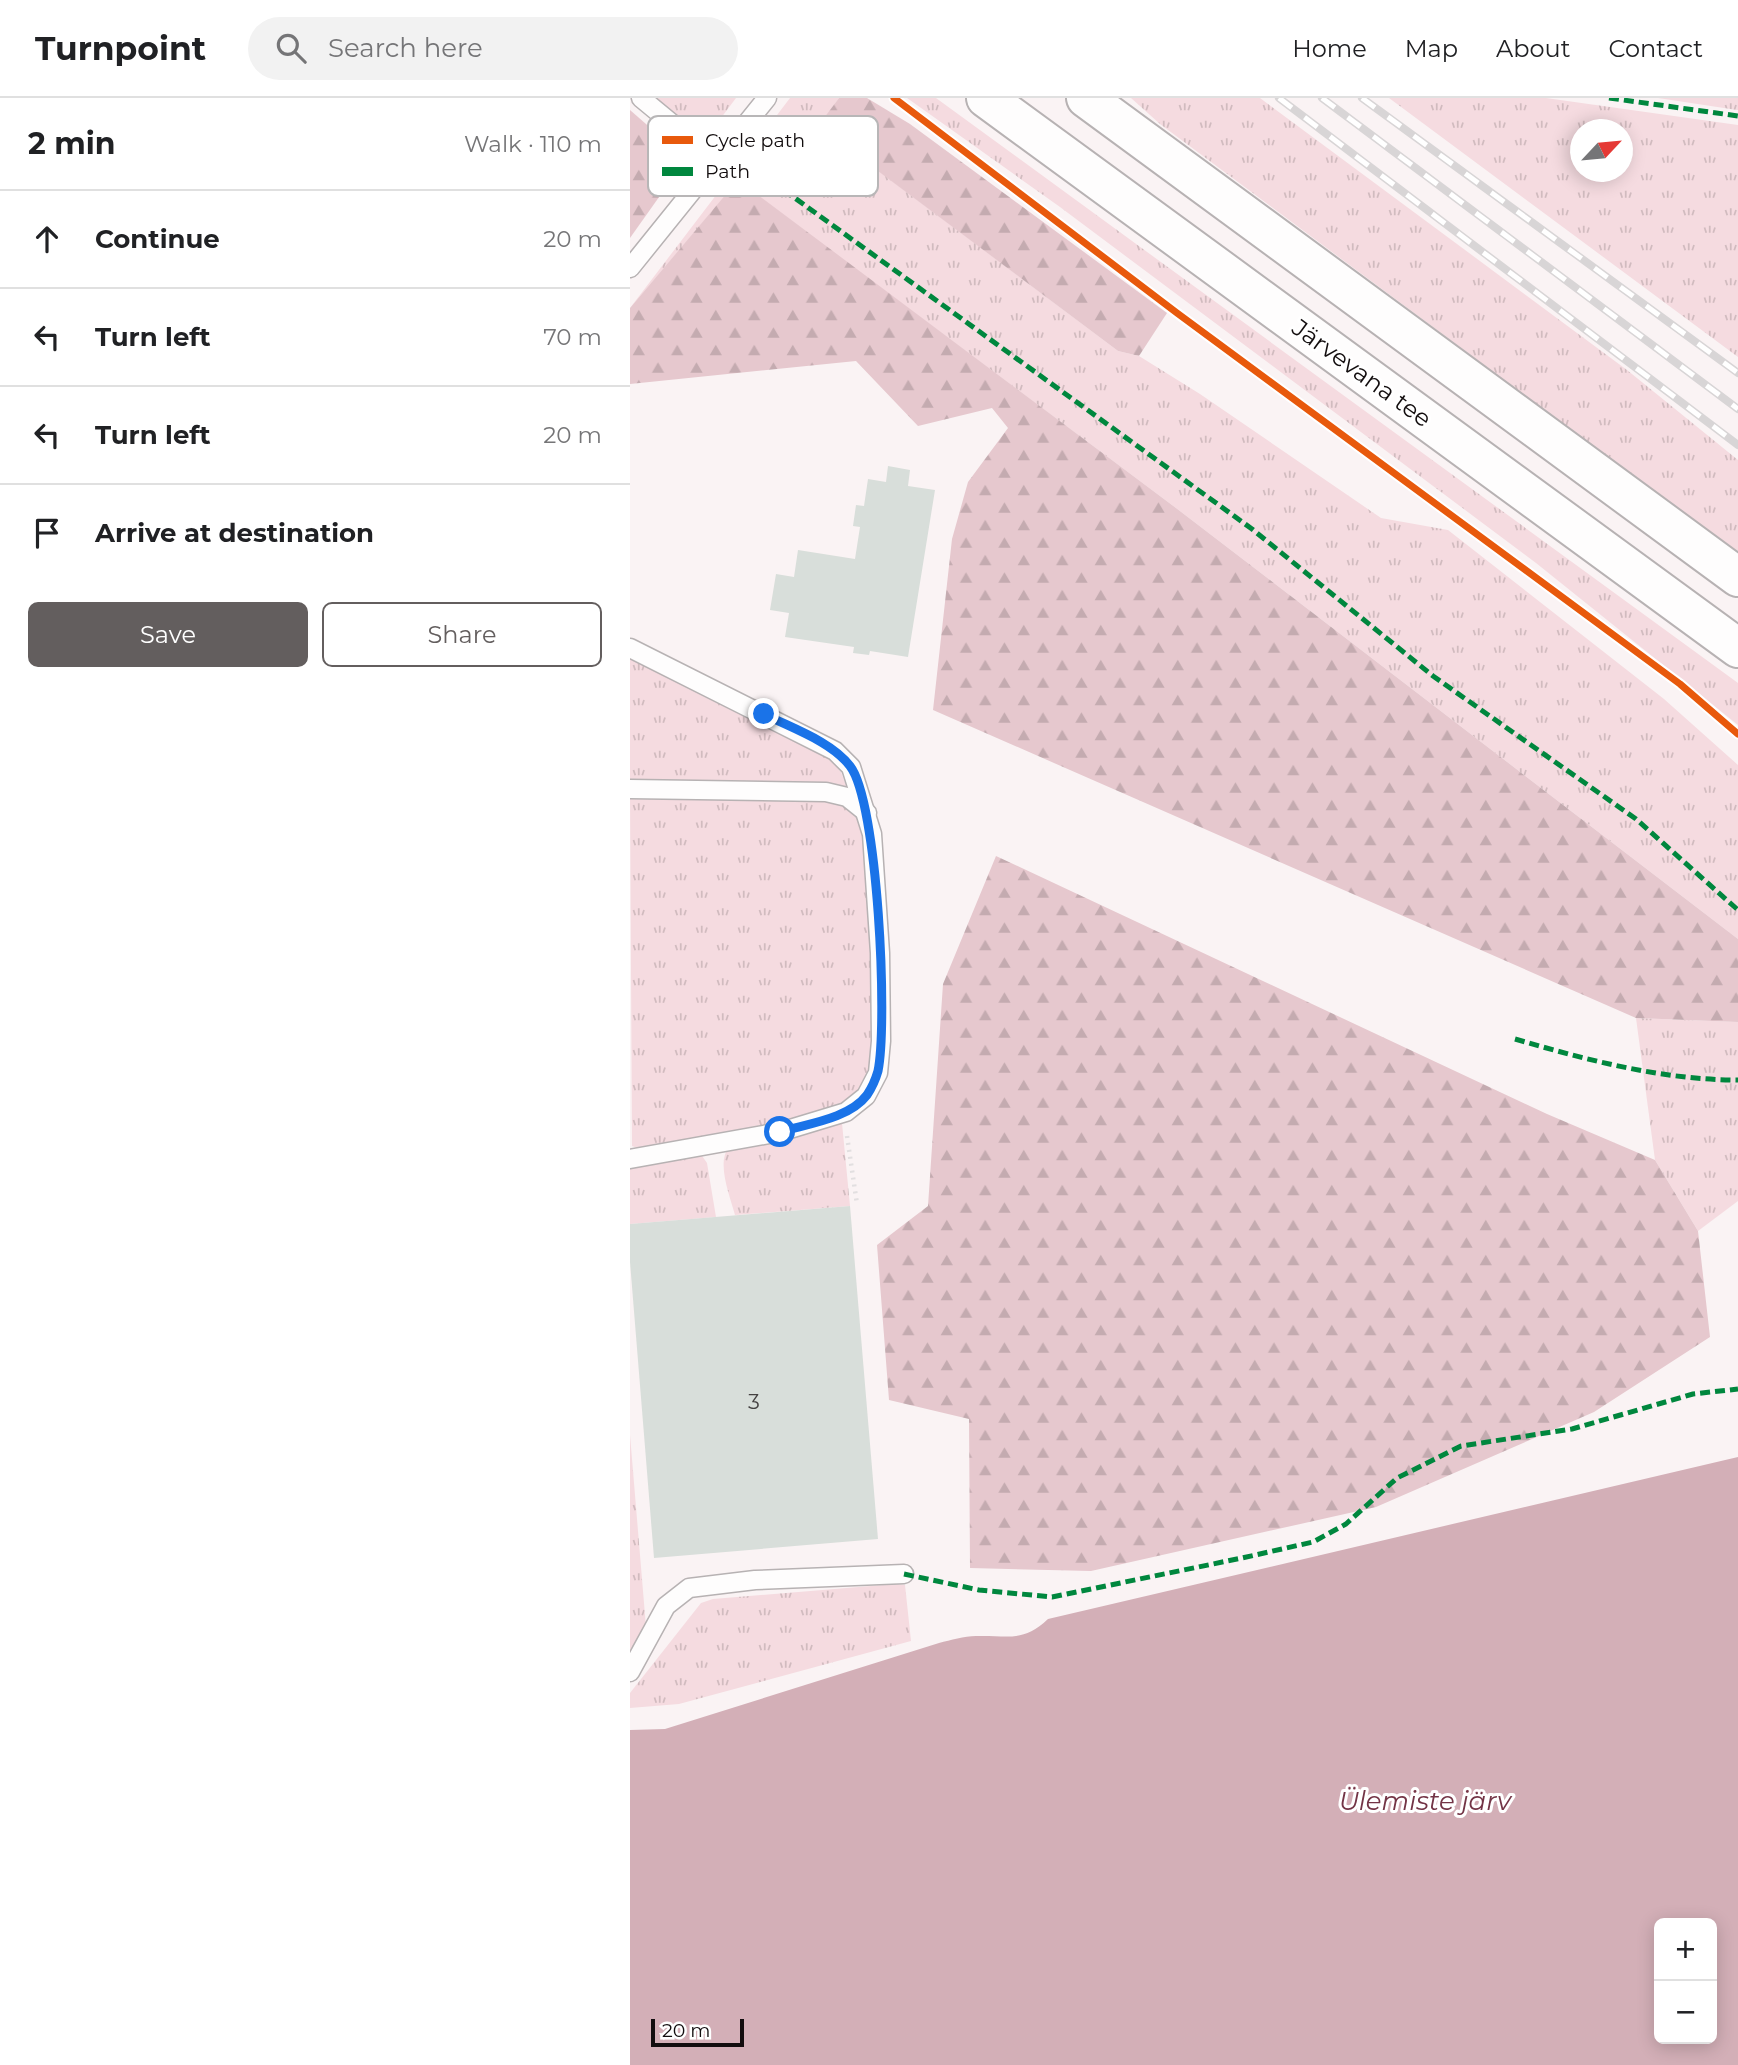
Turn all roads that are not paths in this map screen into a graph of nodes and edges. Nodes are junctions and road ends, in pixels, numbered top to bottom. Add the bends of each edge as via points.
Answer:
1 (641, 98) edge
2 (767, 98) edge
3 (986, 98) edge
4 (1086, 98) edge
5 (1108, 98) edge
6 (663, 116) edge
7 (752, 116) edge
8 (1157, 150) junction
9 (687, 196) edge
10 (630, 268) edge
11 (1738, 576) edge
12 (630, 648) edge
13 (1738, 648) edge
14 (630, 789) edge
15 (867, 813) junction
16 (630, 1159) edge
17 (904, 1574) dead end
18 (630, 1672) edge

1 - 6 lane
2 - 7 lane
3 - 13 main road, Järvevana tee
4 - 8 main road
5 - 8 lane
8 - 11 main road
9 - 10 lane
12 - 15 lane via 835,751 851,767
14 - 15 lane via 827,792 847,797
15 - 16 lane via 880,953 881,1041 878,1073 866,1096 846,1112 780,1132
17 - 18 lane via 755,1580 689,1588 666,1605

